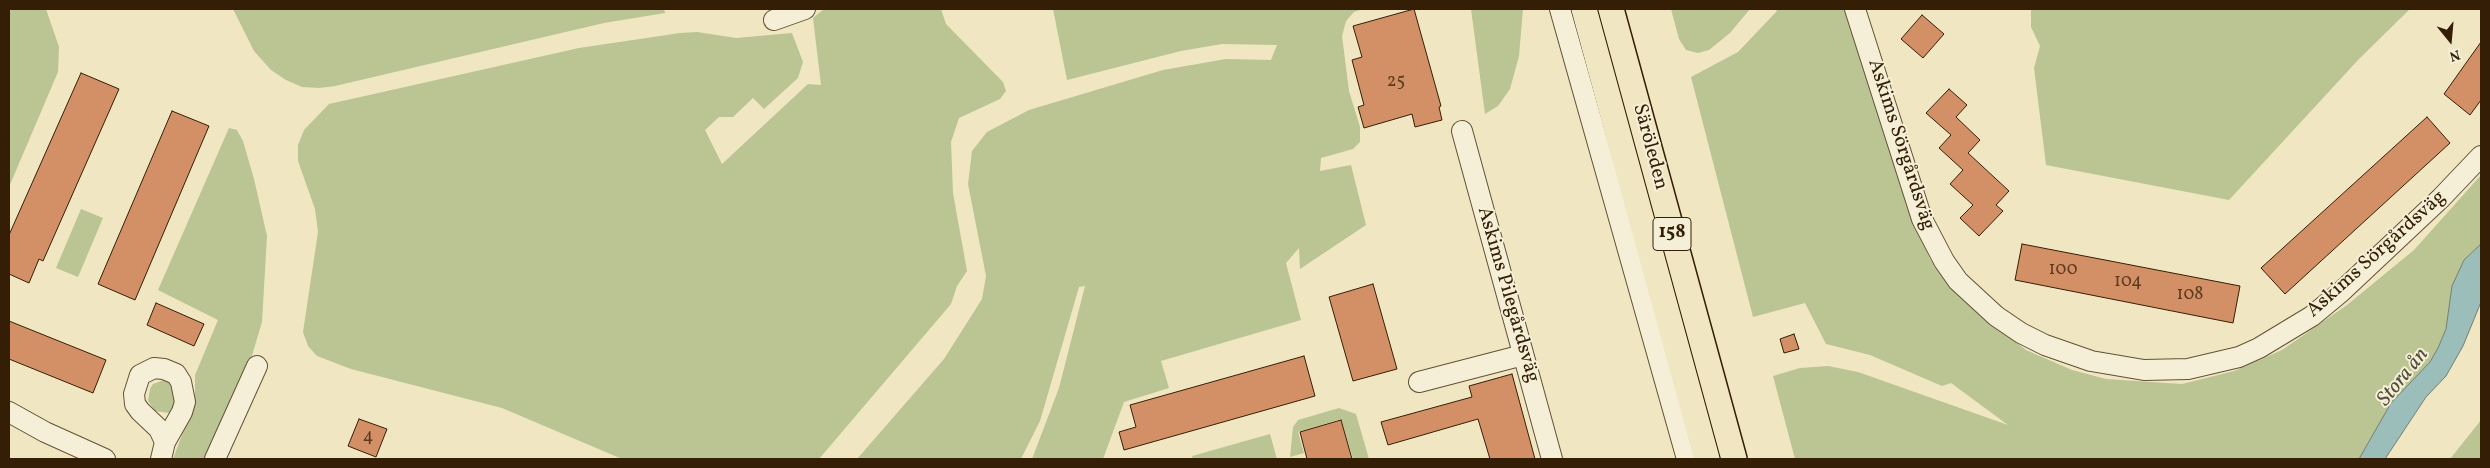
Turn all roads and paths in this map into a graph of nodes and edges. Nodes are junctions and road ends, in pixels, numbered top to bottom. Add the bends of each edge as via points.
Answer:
1 (805, 9) edge
2 (1560, 9) edge
3 (1584, 9) edge
4 (1610, 9) edge
5 (1855, 9) edge
6 (774, 20) dead end
7 (1462, 131) dead end
8 (2481, 156) edge
9 (1523, 355) junction
10 (257, 366) dead end
11 (1419, 382) dead end
12 (9, 412) edge
13 (105, 459) edge
14 (215, 459) edge
15 (1552, 459) edge
16 (1687, 459) edge
17 (1707, 459) edge
18 (1734, 459) edge

1 - 6 street
2 - 16 street
3 - 17 main road, Säröleden / 158
4 - 18 main road, Säröleden / 158
5 - 8 street, Askims Sörgårdsväg via 1922,218 1949,269 1964,288 2003,321 2045,344 2090,361 2144,370 2188,369 2259,348 2312,316 2342,292
7 - 9 street, Askims Pilegårdsväg
9 - 11 street
9 - 15 street, Askims Pilegårdsväg
10 - 14 street
12 - 13 street

